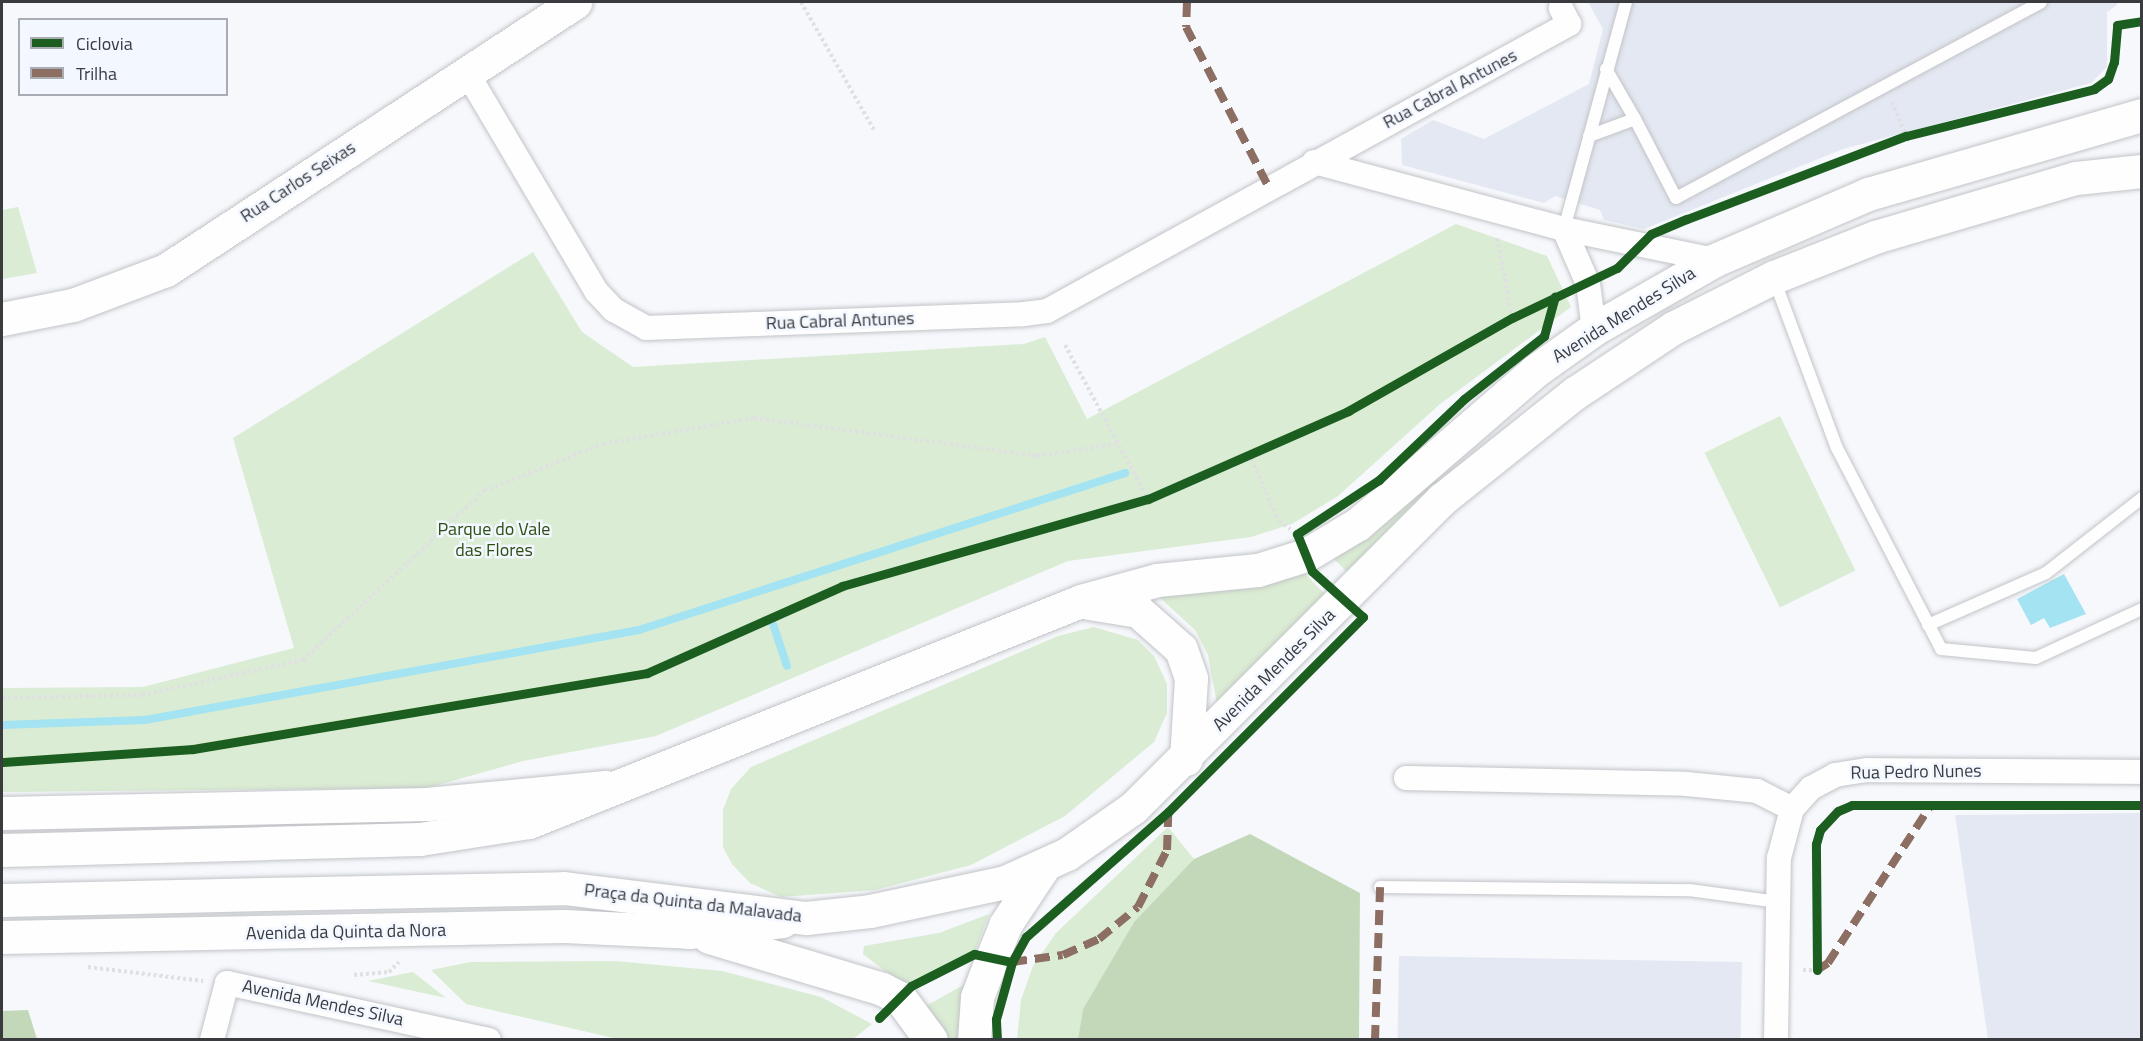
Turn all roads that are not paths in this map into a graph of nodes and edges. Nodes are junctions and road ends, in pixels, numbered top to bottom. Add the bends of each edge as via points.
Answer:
1 (574, 2) edge
2 (1626, 2) edge
3 (2041, 2) edge
4 (1561, 8) dead end
5 (1606, 69) junction
6 (466, 71) junction
7 (2142, 116) edge
8 (1635, 119) junction
9 (1589, 136) junction
10 (1314, 162) junction
11 (2142, 171) edge
12 (1564, 229) junction
13 (1715, 260) junction
14 (1774, 277) junction
15 (2, 319) edge
16 (1594, 329) junction
17 (2142, 498) edge
18 (1081, 601) junction
19 (2142, 609) edge
20 (1928, 626) junction
21 (1186, 759) junction
22 (2142, 772) edge
23 (1406, 778) dead end
24 (634, 784) junction
25 (1792, 809) junction
26 (2, 813) edge
27 (2, 850) edge
28 (1044, 866) junction
29 (1380, 887) dead end
30 (2, 900) edge
31 (1778, 902) junction
32 (806, 918) junction
33 (689, 932) junction
34 (2, 937) edge
35 (212, 1040) edge
36 (489, 1040) edge
37 (931, 1040) edge
38 (974, 1040) edge
39 (1776, 1040) edge

1 - 6 main road, Rua Carlos Seixas
2 - 5 lane
3 - 8 lane via 1676,198
4 - 10 street, Rua Cabral Antunes via 1569,24
5 - 8 lane
5 - 9 lane
6 - 10 street, Rua Cabral Antunes via 596,291 614,310 646,328 1047,311
6 - 15 main road, Rua Carlos Seixas via 166,270 73,305
7 - 13 main road, Avenida Mendes Silva via 1868,194
8 - 9 lane
9 - 12 lane
10 - 12 street
11 - 14 main road, Avenida Mendes Silva via 2076,178 1964,208
12 - 13 street
12 - 16 street via 1588,284
13 - 16 main road, Avenida Mendes Silva
14 - 20 lane via 1837,448
14 - 21 main road, Avenida Mendes Silva via 1673,328 1610,369 1442,499
16 - 18 main road, Avenida Mendes Silva via 1462,430 1358,524 1306,542 1258,570 1157,580
17 - 20 lane via 2046,573
18 - 21 main road via 1138,611 1181,649 1191,678
18 - 24 main road
19 - 20 lane via 2036,658 1941,649
21 - 28 main road, Praça da Quinta da Malavada via 1105,831
22 - 25 street, Rua Pedro Nunes via 1867,770 1835,774 1811,788
23 - 25 street via 1686,784 1757,791
24 - 26 main road via 427,804
24 - 27 main road via 529,822 475,833
25 - 31 street, Rua Pedro Nunes via 1779,858
28 - 32 main road, Praça da Quinta da Malavada via 973,891
28 - 38 main road via 1005,925 977,997
29 - 31 lane via 1689,890
30 - 32 main road, Praça da Quinta da Malavada via 564,888
31 - 39 street, Rua Pedro Nunes
32 - 33 main road
33 - 34 main road, Avenida da Quinta da Nora via 564,926
33 - 37 main road via 788,957 900,998
35 - 36 street, Avenida Mendes Silva via 227,983

